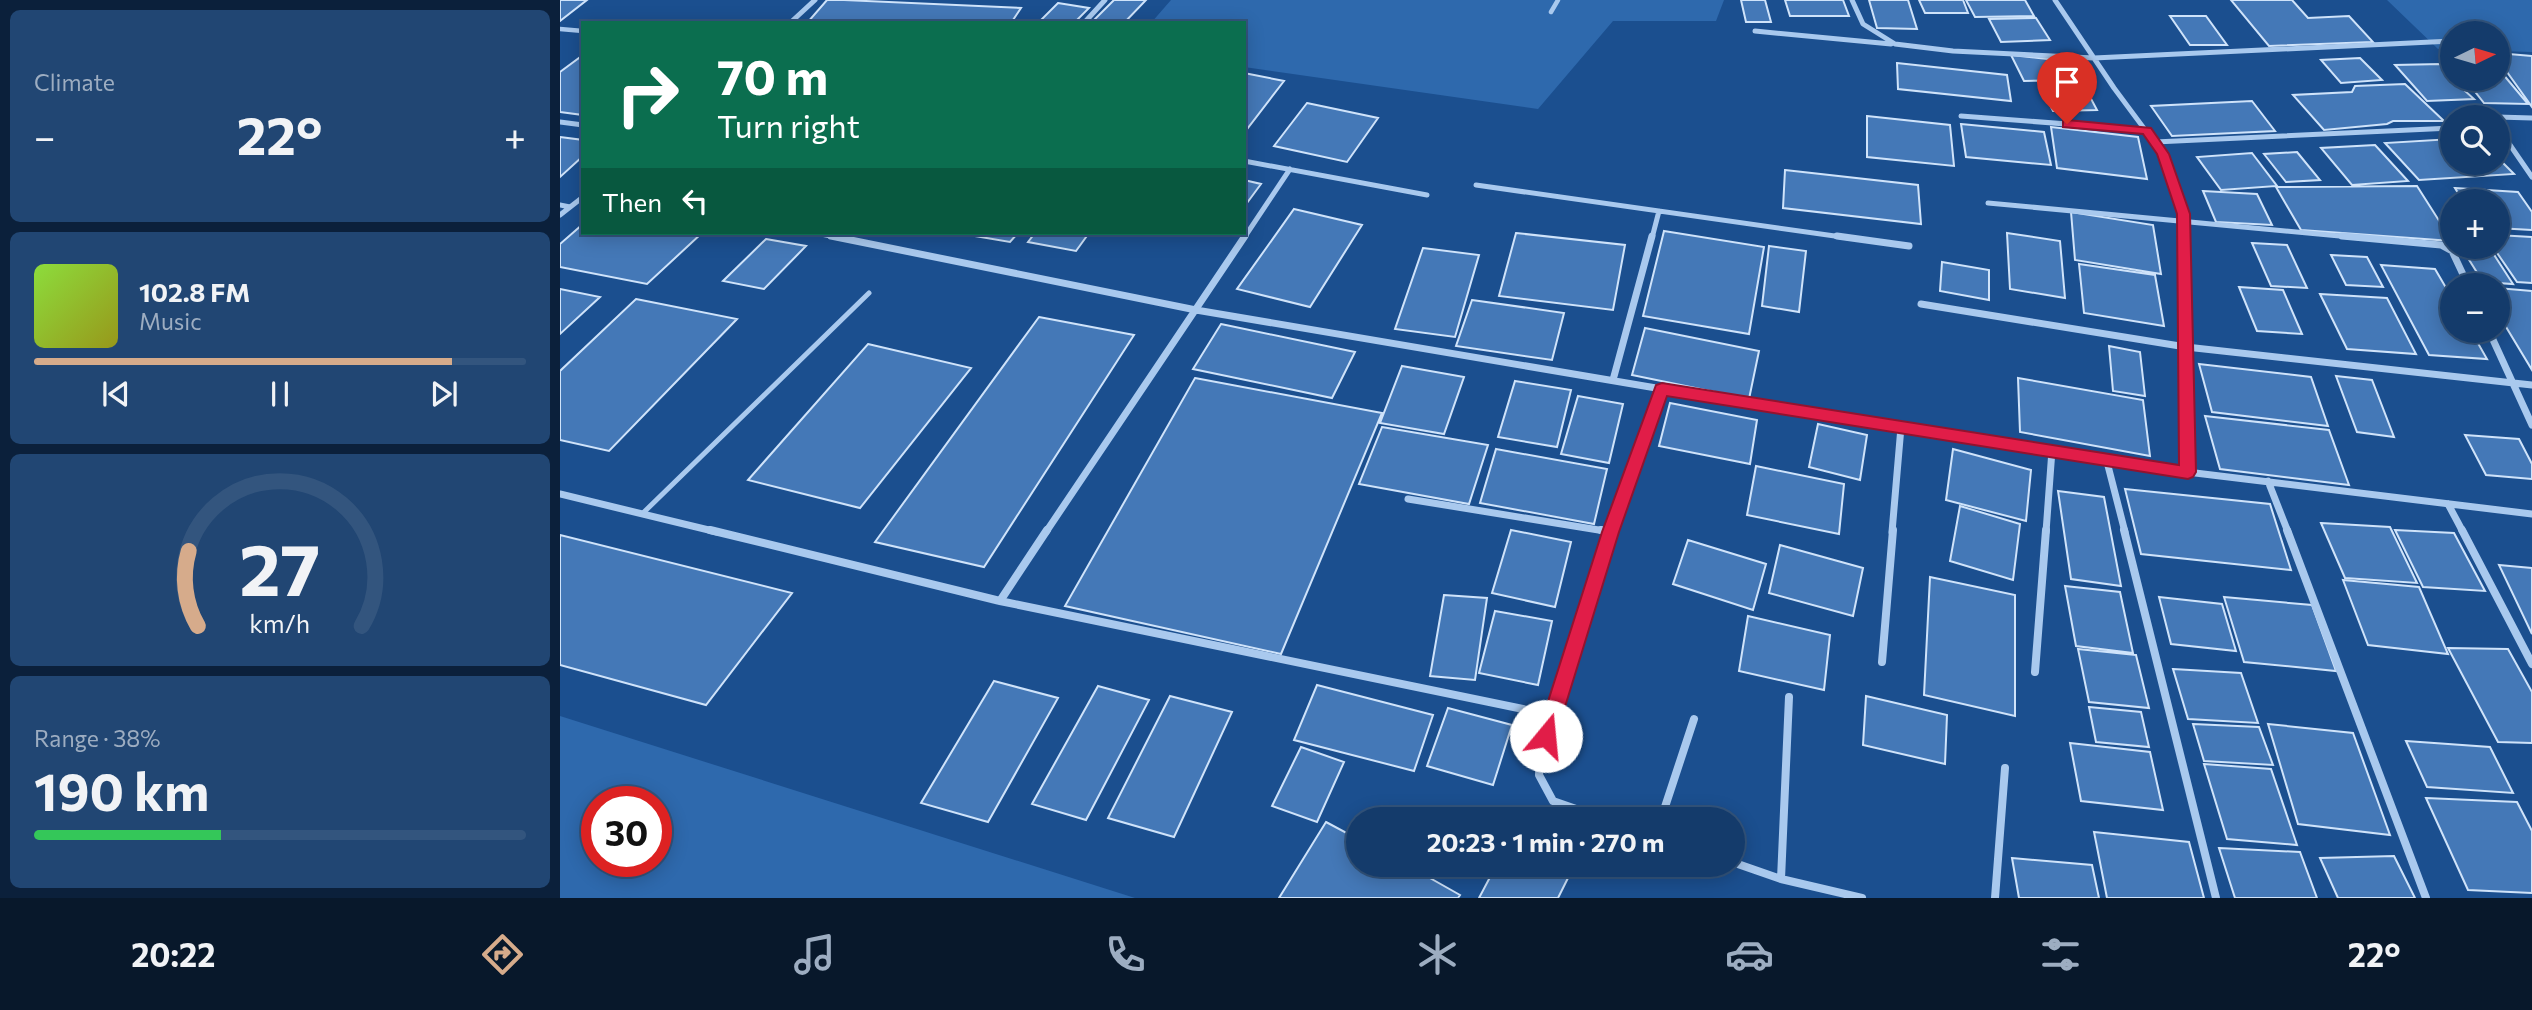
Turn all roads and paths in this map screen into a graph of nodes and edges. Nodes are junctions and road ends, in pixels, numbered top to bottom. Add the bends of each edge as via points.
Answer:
1 (815, 0) edge
2 (1105, 0) edge
3 (1558, 0) edge
4 (1852, 0) edge
5 (2055, 0) edge
6 (1551, 12) dead end
7 (792, 21) edge
8 (1086, 21) edge
9 (560, 29) edge
10 (581, 31) edge
11 (1755, 31) dead end
12 (2440, 42) edge
13 (1895, 44) junction
14 (2094, 58) junction
15 (1961, 116) dead end
16 (2510, 117) edge
17 (2532, 118) edge
18 (560, 122) edge
19 (581, 125) edge
20 (2440, 129) edge
21 (2146, 130) junction
22 (2155, 142) junction
23 (2510, 145) edge
24 (1246, 162) edge
25 (1290, 169) junction
26 (2532, 177) edge
27 (1476, 186) dead end
28 (1427, 195) dead end
29 (581, 199) edge
30 (1988, 203) dead end
31 (560, 205) edge
32 (570, 207) junction
33 (1658, 211) junction
34 (560, 215) edge
35 (2184, 222) junction
36 (827, 235) edge
37 (1909, 246) dead end
38 (2462, 273) edge
39 (869, 293) dead end
40 (1921, 304) dead end
41 (1196, 310) junction
42 (2495, 343) edge
43 (2186, 347) junction
44 (1613, 380) junction
45 (2514, 383) junction
46 (2532, 385) edge
47 (1662, 389) junction
48 (2532, 425) edge
49 (1901, 427) junction
50 (2052, 450) junction
51 (2106, 458) junction
52 (2188, 472) junction
53 (2268, 481) junction
54 (560, 494) edge
55 (1408, 499) dead end
56 (2448, 504) junction
57 (642, 514) junction
58 (2532, 514) edge
59 (1611, 532) junction
60 (1000, 600) junction
61 (1882, 662) dead end
62 (2532, 664) edge
63 (2035, 672) dead end
64 (1789, 697) dead end
65 (1552, 715) junction
66 (1694, 719) dead end
67 (2006, 768) dead end
68 (1570, 807) edge
69 (1665, 807) edge
70 (1745, 867) edge
71 (1780, 879) junction
72 (1862, 898) edge
73 (1995, 898) edge
74 (2216, 898) edge
75 (2426, 898) edge

1 - 7 street
2 - 8 street
3 - 6 lane
4 - 13 street via 1863,24
5 - 14 street
9 - 10 lane
11 - 13 street
12 - 14 street
13 - 14 street
14 - 21 street
15 - 21 street
16 - 17 street
18 - 19 street
20 - 22 street
21 - 22 street
22 - 35 street
23 - 26 street
24 - 25 street
25 - 28 street
25 - 41 street
27 - 33 street
29 - 32 street
30 - 35 street
31 - 32 street
32 - 34 street
33 - 37 street
33 - 44 street
35 - 38 street via 2441,245 2452,251
35 - 43 street
36 - 41 street
39 - 57 lane
40 - 43 street
41 - 44 street
41 - 60 street
42 - 45 street
43 - 45 street
43 - 52 street
44 - 47 street
45 - 46 street
45 - 48 street
47 - 49 street
47 - 59 street
49 - 50 street
49 - 61 street
50 - 51 street
50 - 63 street
51 - 52 street
51 - 74 street
52 - 53 street
53 - 56 street
53 - 75 street
54 - 57 street
55 - 59 street
56 - 58 street
56 - 62 street
57 - 60 street
59 - 65 street
60 - 65 street
64 - 71 street
65 - 68 street via 1539,775 1553,801
66 - 69 street
67 - 73 street
70 - 71 street
71 - 72 street

